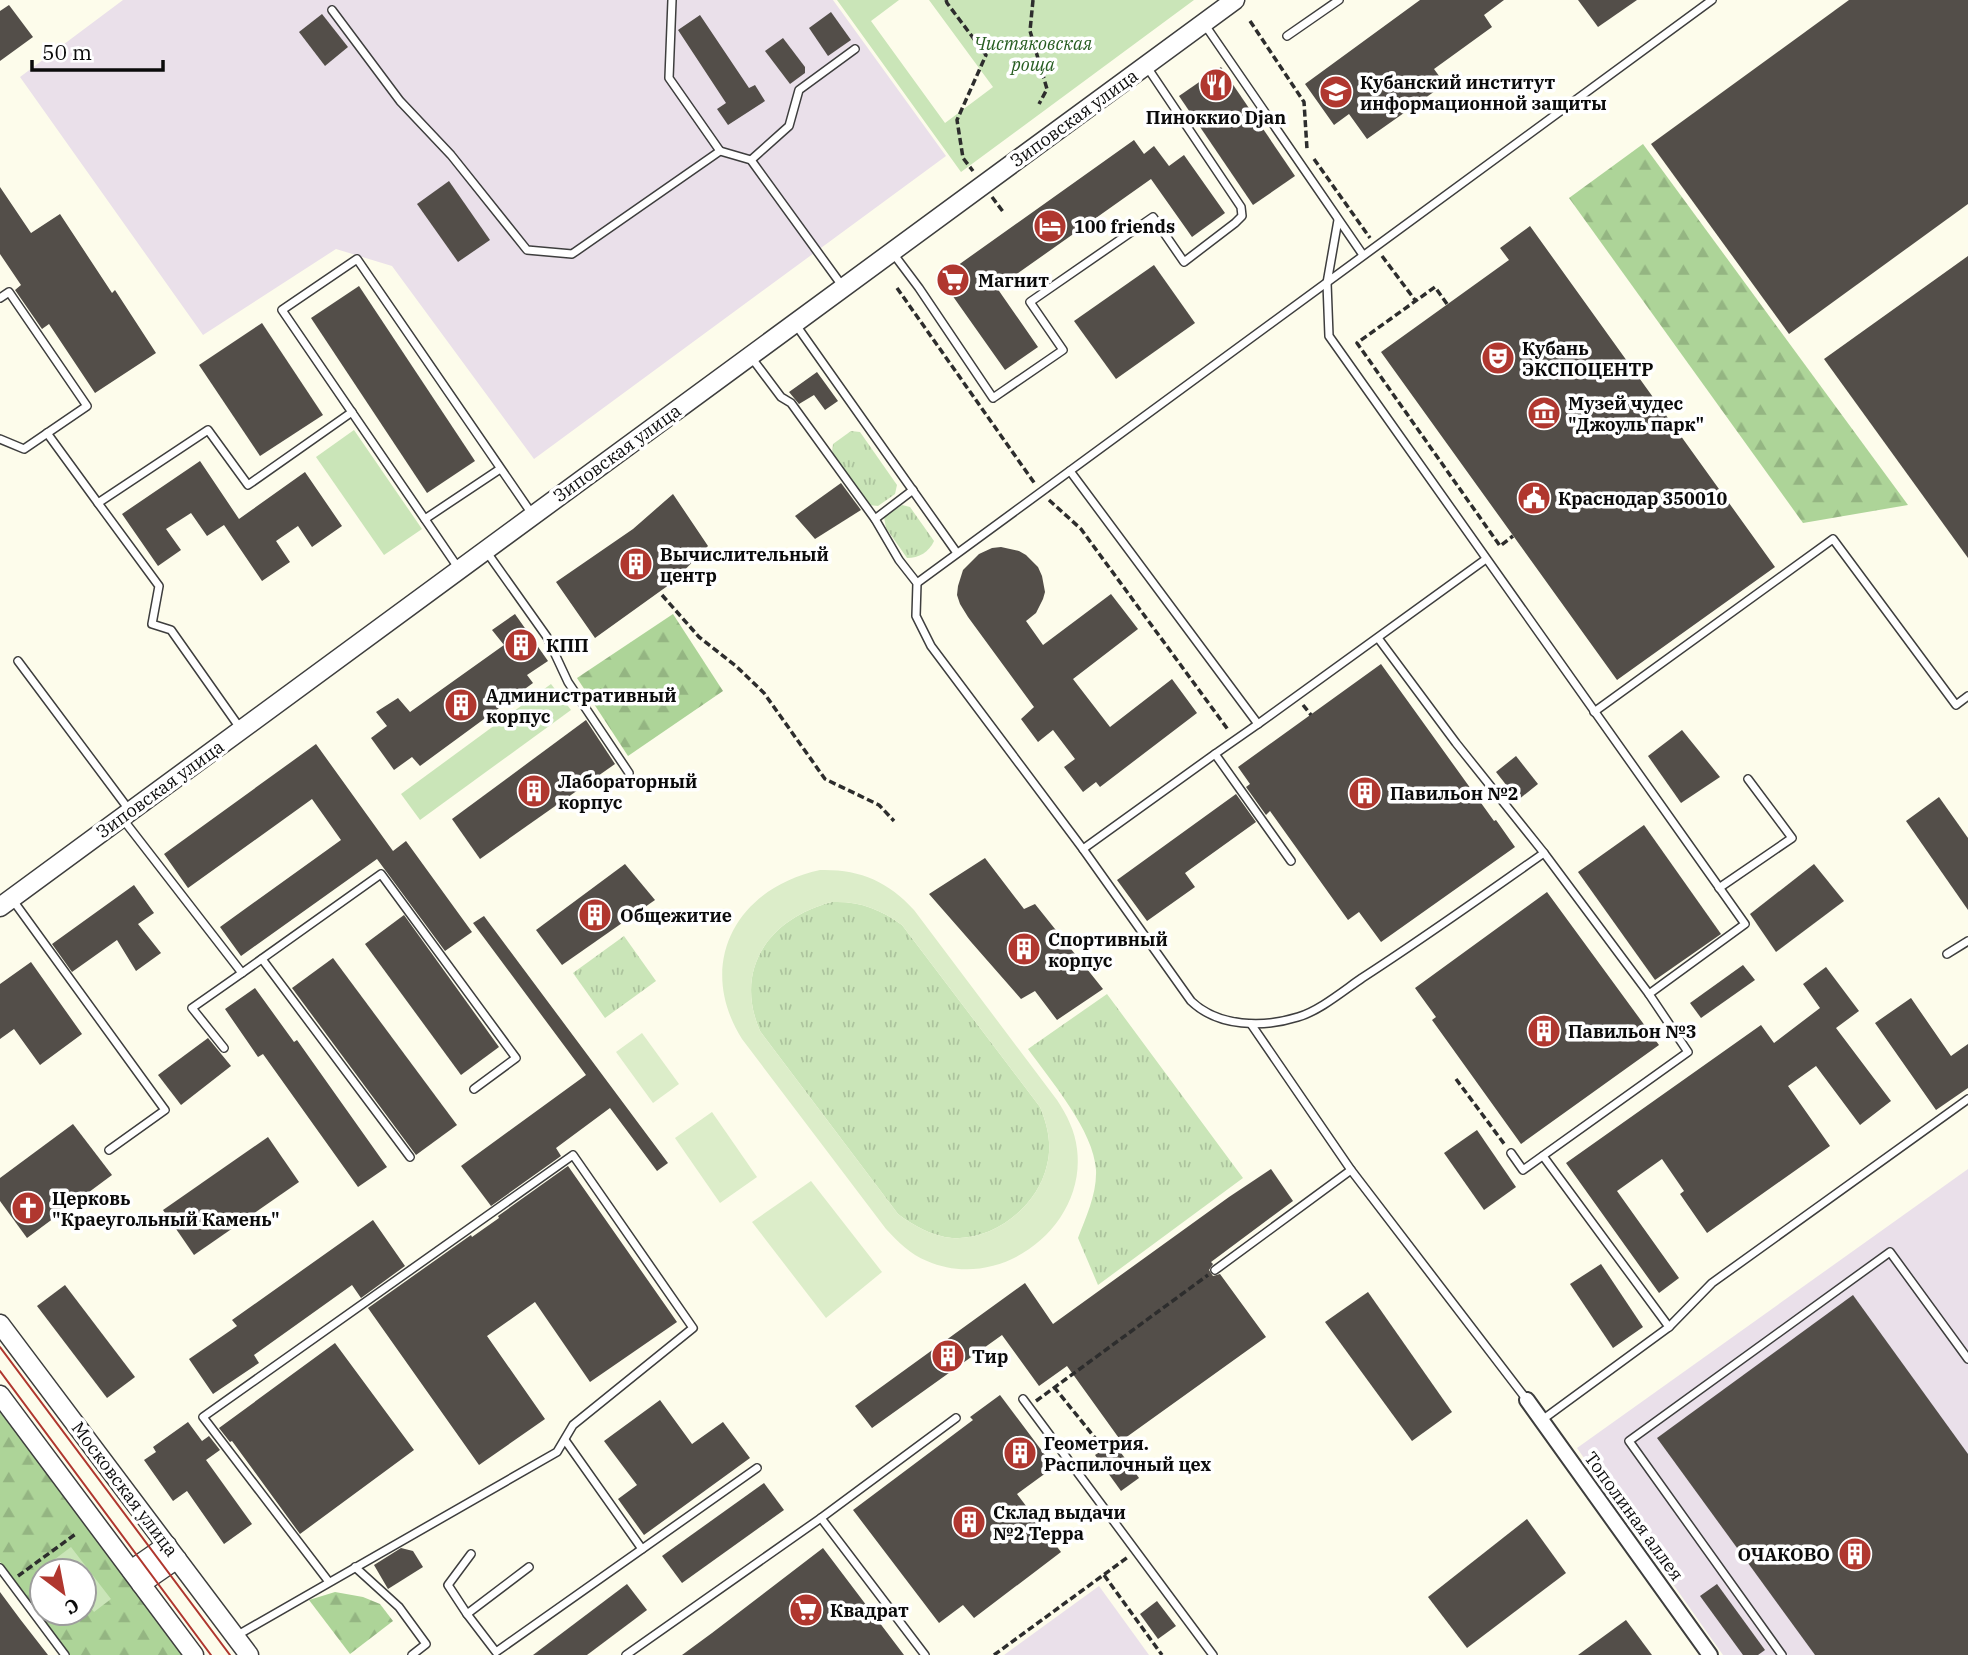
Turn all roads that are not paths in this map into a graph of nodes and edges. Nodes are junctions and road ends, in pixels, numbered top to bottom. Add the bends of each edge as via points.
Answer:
1 (672, 0) edge
2 (1234, 0) edge
3 (1339, 0) edge
4 (1713, 0) edge
5 (1329, 3) edge
6 (332, 10) dead end
7 (1203, 23) junction
8 (1287, 36) dead end
9 (855, 49) dead end
10 (1146, 65) junction
11 (720, 151) junction
12 (751, 160) junction
13 (1338, 220) junction
14 (892, 252) junction
15 (1363, 255) junction
16 (1327, 283) junction
17 (843, 287) junction
18 (0, 298) edge
19 (794, 323) junction
20 (750, 356) junction
21 (352, 412) junction
22 (47, 433) junction
23 (0, 439) edge
24 (500, 468) junction
25 (1070, 471) junction
26 (913, 490) junction
27 (98, 503) junction
28 (533, 515) junction
29 (425, 519) junction
30 (875, 519) junction
31 (485, 551) junction
32 (957, 553) junction
33 (1489, 563) junction
34 (460, 569) junction
35 (917, 583) junction
36 (1378, 638) junction
37 (18, 661) dead end
38 (1968, 696) edge
39 (1594, 712) junction
40 (1258, 724) junction
41 (241, 730) junction
42 (1216, 754) junction
43 (629, 773) dead end
44 (1748, 779) dead end
45 (126, 814) junction
46 (1083, 849) junction
47 (1544, 853) junction
48 (1291, 861) dead end
49 (1720, 888) junction
50 (6, 903) edge
51 (1968, 941) edge
52 (1947, 954) dead end
53 (262, 959) junction
54 (242, 974) junction
55 (1649, 995) junction
56 (1251, 1024) junction
57 (224, 1048) dead end
58 (474, 1089) dead end
59 (1968, 1099) edge
60 (109, 1150) dead end
61 (1511, 1153) road end
62 (1543, 1156) junction
63 (410, 1157) dead end
64 (1351, 1170) junction
65 (1215, 1270) road end
66 (0, 1324) edge
67 (1669, 1327) junction
68 (1968, 1359) edge
69 (0, 1395) edge
70 (1023, 1399) dead end
71 (1527, 1400) joint
72 (956, 1418) dead end
73 (1542, 1420) junction
74 (565, 1440) junction
75 (757, 1468) dead end
76 (821, 1518) junction
77 (642, 1549) junction
78 (172, 1552) junction
79 (471, 1554) dead end
80 (0, 1567) edge
81 (355, 1567) junction
82 (529, 1567) dead end
83 (136, 1577) junction
84 (329, 1582) junction
85 (467, 1614) junction
86 (235, 1637) junction
87 (65, 1655) edge
88 (194, 1655) edge
89 (249, 1655) edge
90 (412, 1655) edge
91 (626, 1655) edge
92 (925, 1655) edge
93 (1213, 1655) edge
94 (1710, 1655) edge
95 (1782, 1655) edge

1 - 11 lane via 669,78
2 - 7 street, Зиповская улица
3 - 5 lane
4 - 15 lane
5 - 8 lane
6 - 11 lane via 400,100 527,250 572,254
7 - 10 street, Зиповская улица
7 - 13 lane
9 - 12 lane via 799,90 789,125
10 - 14 street, Зиповская улица
10 - 14 lane via 1241,207 1242,216 1235,223 1184,262 1153,217 1030,302 1063,350 993,398
11 - 12 lane
12 - 17 lane
13 - 15 lane
13 - 16 lane
14 - 17 street, Зиповская улица
15 - 16 lane
16 - 25 lane
16 - 33 lane via 1329,336
17 - 19 street, Зиповская улица
18 - 22 lane via 9,292 88,406
19 - 20 street, Зиповская улица
19 - 26 lane
20 - 28 street, Зиповская улица
20 - 30 lane via 781,397 791,403
21 - 24 lane via 282,310 357,259
21 - 27 lane via 248,485 208,430
21 - 29 lane
22 - 23 lane via 24,449
22 - 27 lane
24 - 28 lane
24 - 29 lane
25 - 32 lane
25 - 40 lane
26 - 30 lane
26 - 32 lane
27 - 41 lane via 159,586 152,624 171,631
28 - 31 street, Зиповская улица
29 - 34 lane
30 - 35 lane
31 - 34 street, Зиповская улица
31 - 43 lane via 547,637 568,682
32 - 35 lane
33 - 36 lane
33 - 39 lane
34 - 41 street, Зиповская улица
35 - 46 lane via 916,616 931,646
36 - 40 lane
36 - 47 lane
37 - 45 lane
38 - 39 lane via 1956,705 1833,539
39 - 49 lane
40 - 42 lane
41 - 45 street, Зиповская улица
42 - 46 lane
42 - 48 lane
44 - 49 lane via 1792,838
45 - 50 street, Зиповская улица
45 - 54 lane
46 - 56 lane via 1191,1002 1214,1017
47 - 55 lane
47 - 56 lane via 1307,1014
49 - 55 lane via 1745,924
50 - 60 lane via 165,1110
51 - 52 lane
53 - 54 lane
53 - 58 lane via 381,874 516,1058
53 - 63 lane
54 - 57 lane via 192,1008
55 - 62 lane via 1688,1052
56 - 64 lane
59 - 67 lane via 1712,1283
61 - 62 lane via 1523,1170
62 - 67 lane
64 - 65 lane
64 - 71 lane
66 - 78 street, Московская улица
67 - 73 lane
68 - 95 lane via 1890,1252 1629,1441
69 - 83 street
70 - 93 lane
71 - 73 street, Тополиная аллея
72 - 76 lane
73 - 94 street, Тополиная аллея
74 - 77 lane
74 - 81 lane via 557,1452
74 - 84 lane via 573,1424 693,1328 573,1155 203,1417
75 - 77 lane
76 - 91 lane
76 - 92 lane
77 - 85 lane via 496,1652
78 - 83 street
78 - 86 street, Московская улица
79 - 85 lane via 448,1585
80 - 87 lane
81 - 84 lane
81 - 90 lane via 399,1608 426,1644
82 - 85 lane
83 - 88 street
84 - 86 lane
86 - 89 street, Московская улица

